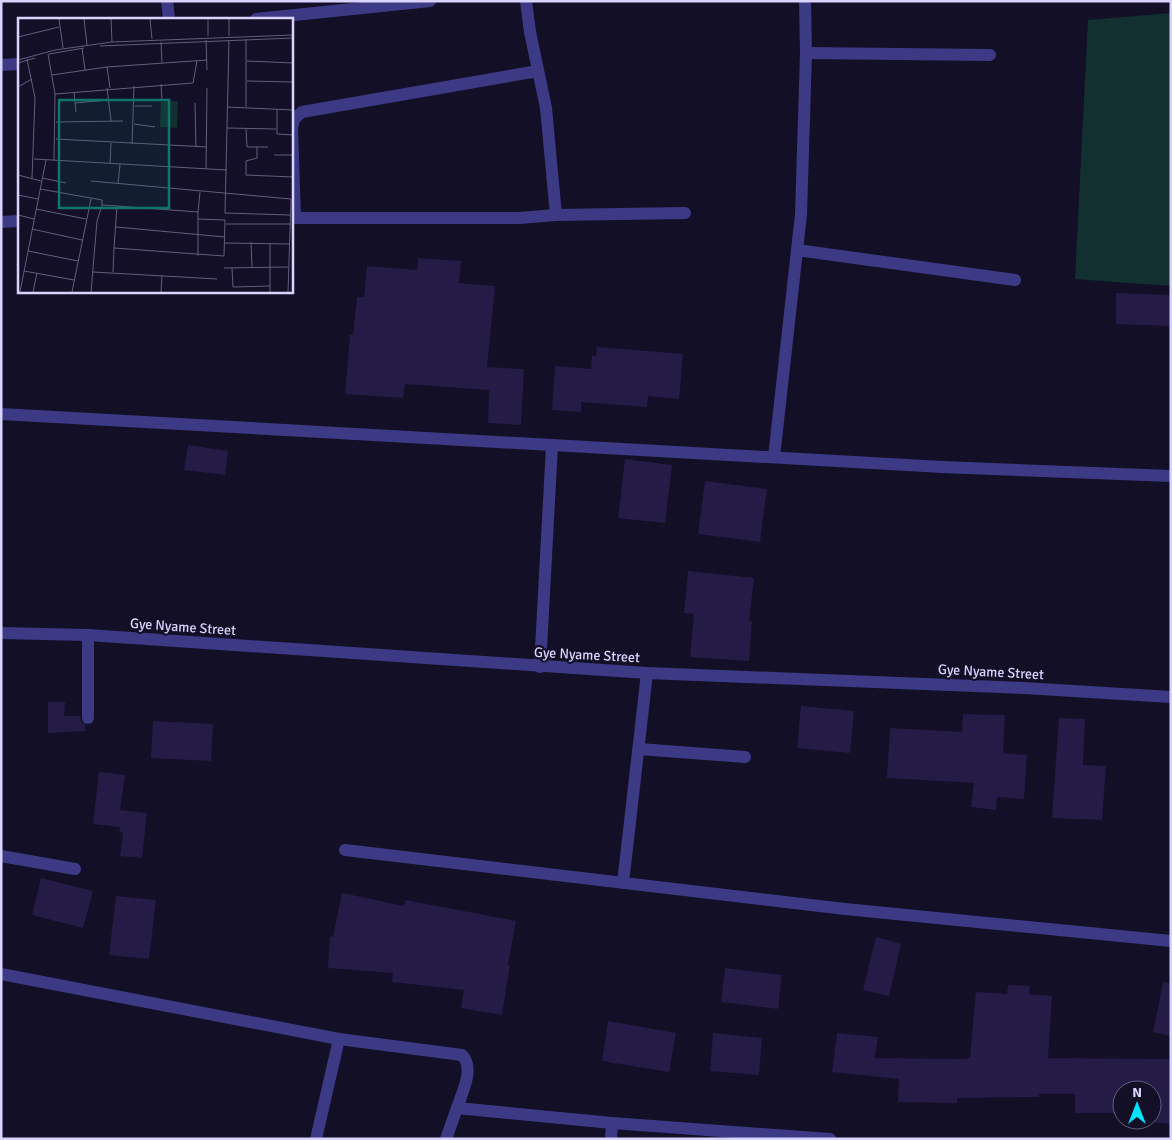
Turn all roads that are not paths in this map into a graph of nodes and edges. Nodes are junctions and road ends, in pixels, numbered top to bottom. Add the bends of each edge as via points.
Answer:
1 (167, 1) edge
2 (430, 1) edge
3 (526, 1) edge
4 (805, 1) edge
5 (169, 18) edge
6 (266, 18) edge
7 (806, 53) junction
8 (990, 55) dead end
9 (18, 64) edge
10 (1, 65) edge
11 (538, 71) junction
12 (685, 212) dead end
13 (556, 215) junction
14 (293, 218) edge
15 (18, 221) edge
16 (1, 222) edge
17 (798, 250) junction
18 (1015, 280) dead end
19 (1, 414) edge
20 (552, 446) junction
21 (774, 457) junction
22 (1171, 476) edge
23 (1, 633) edge
24 (88, 635) junction
25 (540, 667) junction
26 (646, 673) junction
27 (1171, 698) edge
28 (88, 718) dead end
29 (639, 749) junction
30 (745, 757) dead end
31 (345, 850) dead end
32 (1, 856) edge
33 (75, 870) dead end
34 (623, 883) junction
35 (1171, 941) edge
36 (1, 974) edge
37 (339, 1039) junction
38 (457, 1108) junction
39 (612, 1123) junction
40 (316, 1139) edge
41 (446, 1139) edge
42 (611, 1139) edge
43 (830, 1139) edge

1 - 5 street
2 - 6 street
3 - 11 street
4 - 7 street
7 - 8 street
7 - 17 street
9 - 10 street
11 - 13 street via 546,108
11 - 14 street via 302,112 294,118 292,128
12 - 13 street
13 - 14 street via 519,218
15 - 16 street
17 - 18 street
17 - 21 street
19 - 20 street
20 - 21 street
20 - 25 street
21 - 22 street
23 - 24 street, Gye Nyame Street
24 - 25 street, Gye Nyame Street
24 - 28 street
25 - 26 street, Gye Nyame Street
26 - 27 street, Gye Nyame Street via 1024,688
26 - 29 street
29 - 30 street
29 - 34 street
31 - 34 street
32 - 33 street
34 - 35 street
36 - 37 street
37 - 38 street via 462,1055 467,1060 468,1071
37 - 40 street
38 - 39 street
38 - 41 street
39 - 42 street
39 - 43 street

